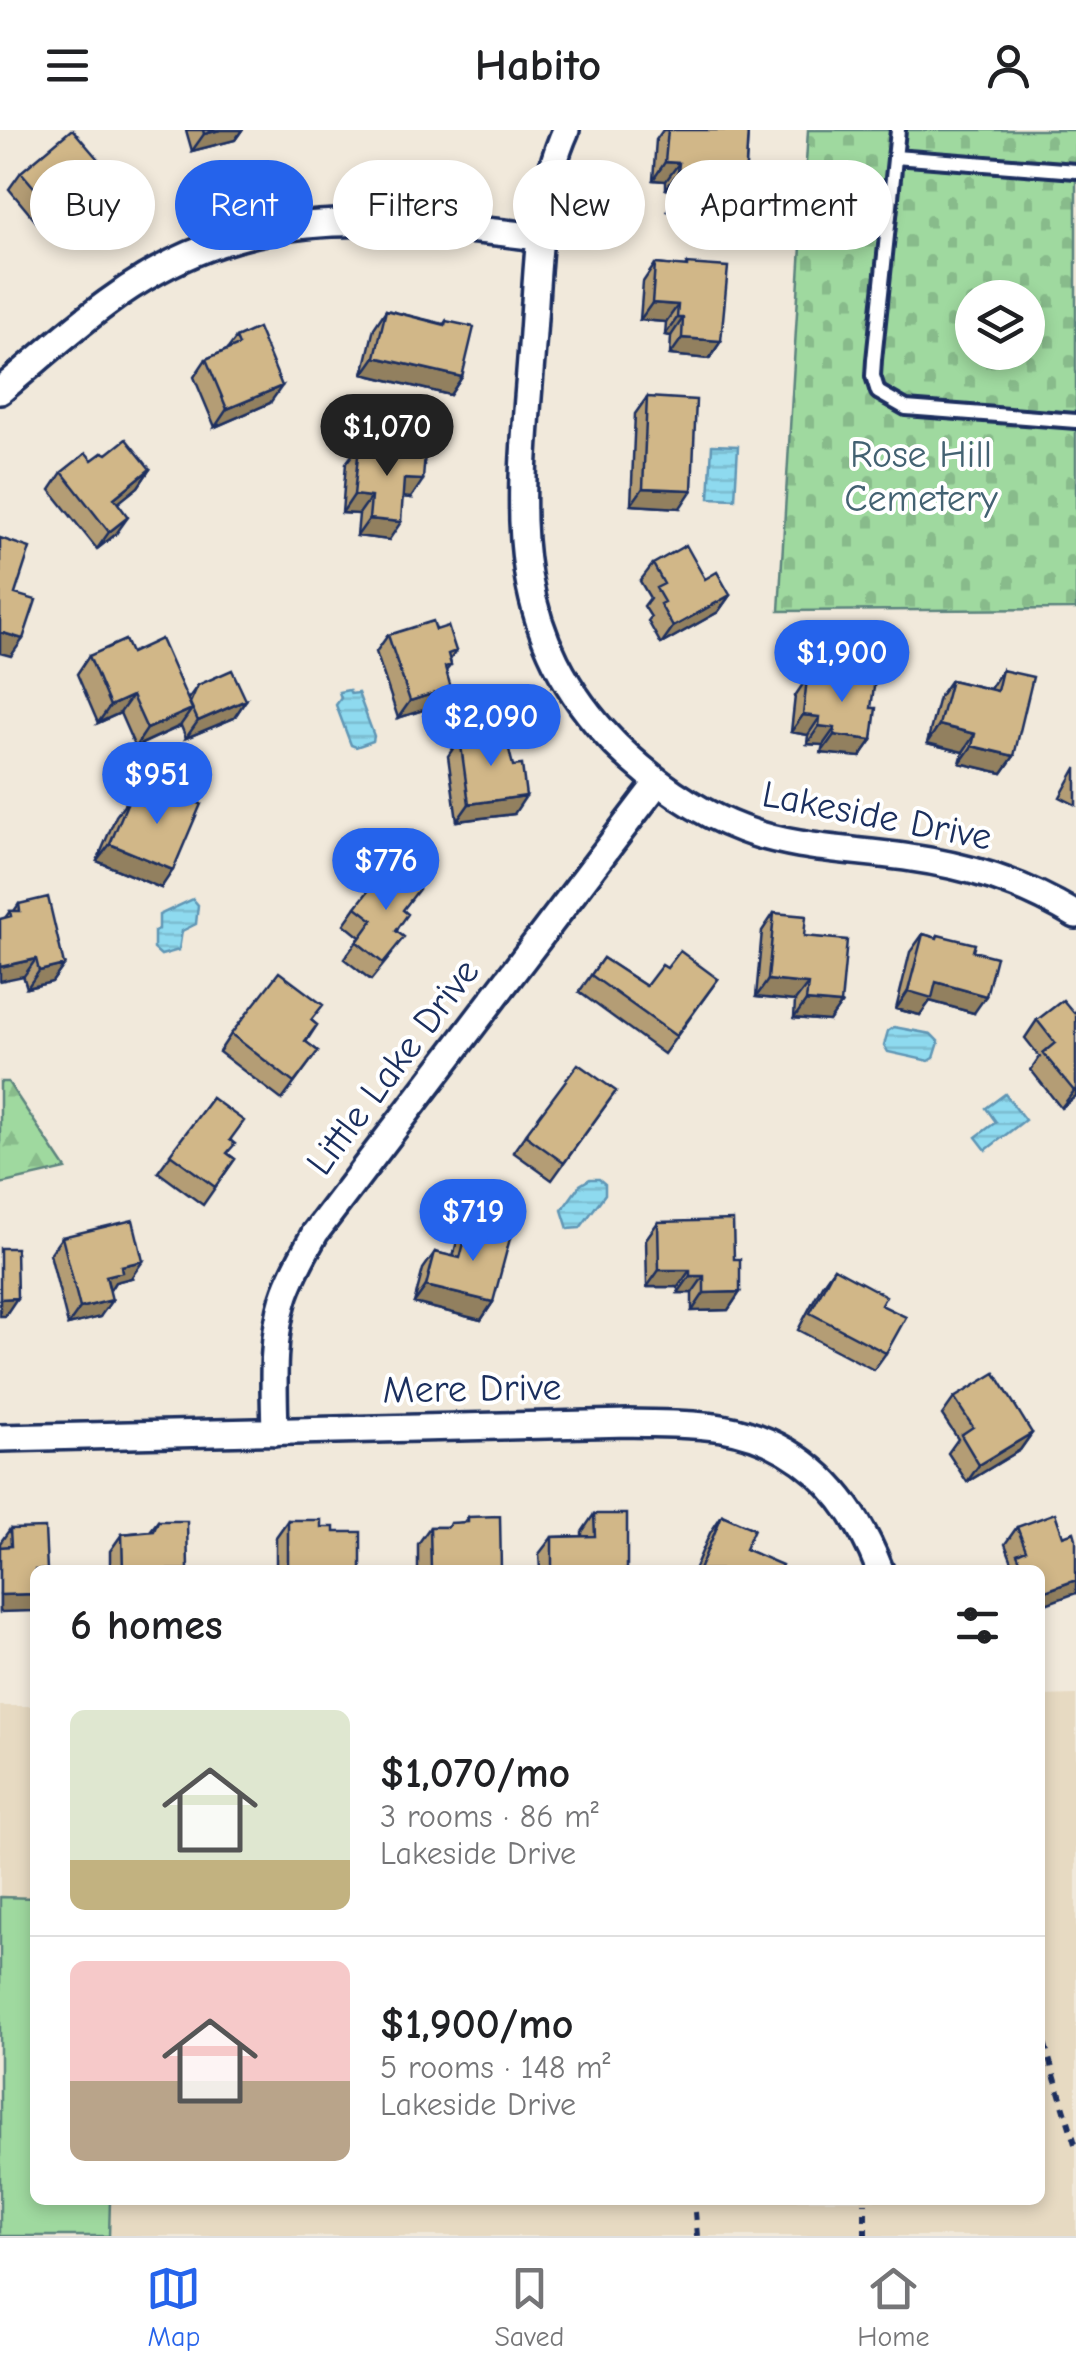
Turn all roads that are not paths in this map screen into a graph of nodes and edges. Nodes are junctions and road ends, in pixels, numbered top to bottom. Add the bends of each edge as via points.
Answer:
1 (566, 130) edge
2 (898, 130) edge
3 (895, 157) junction
4 (557, 160) edge
5 (1076, 171) edge
6 (513, 235) edge
7 (539, 250) edge
8 (0, 391) edge
9 (1076, 421) edge
10 (658, 782) junction
11 (1076, 915) edge
12 (275, 1432) junction
13 (0, 1438) edge
14 (878, 1565) edge

1 - 4 street, Lakeside Drive
2 - 3 lane
3 - 5 lane
3 - 9 lane via 874,360 878,392 906,408
6 - 8 street via 356,221 260,230 213,244 107,303
7 - 10 street, Lakeside Drive via 522,482 529,580 547,649 566,684 602,730
10 - 11 street, Lakeside Drive via 696,807 771,838 998,876
10 - 12 street, Little Lake Drive via 315,1233 292,1276 279,1322
12 - 13 street, Mere Drive
12 - 14 street, Mere Drive via 629,1423 724,1429 770,1443 829,1483

